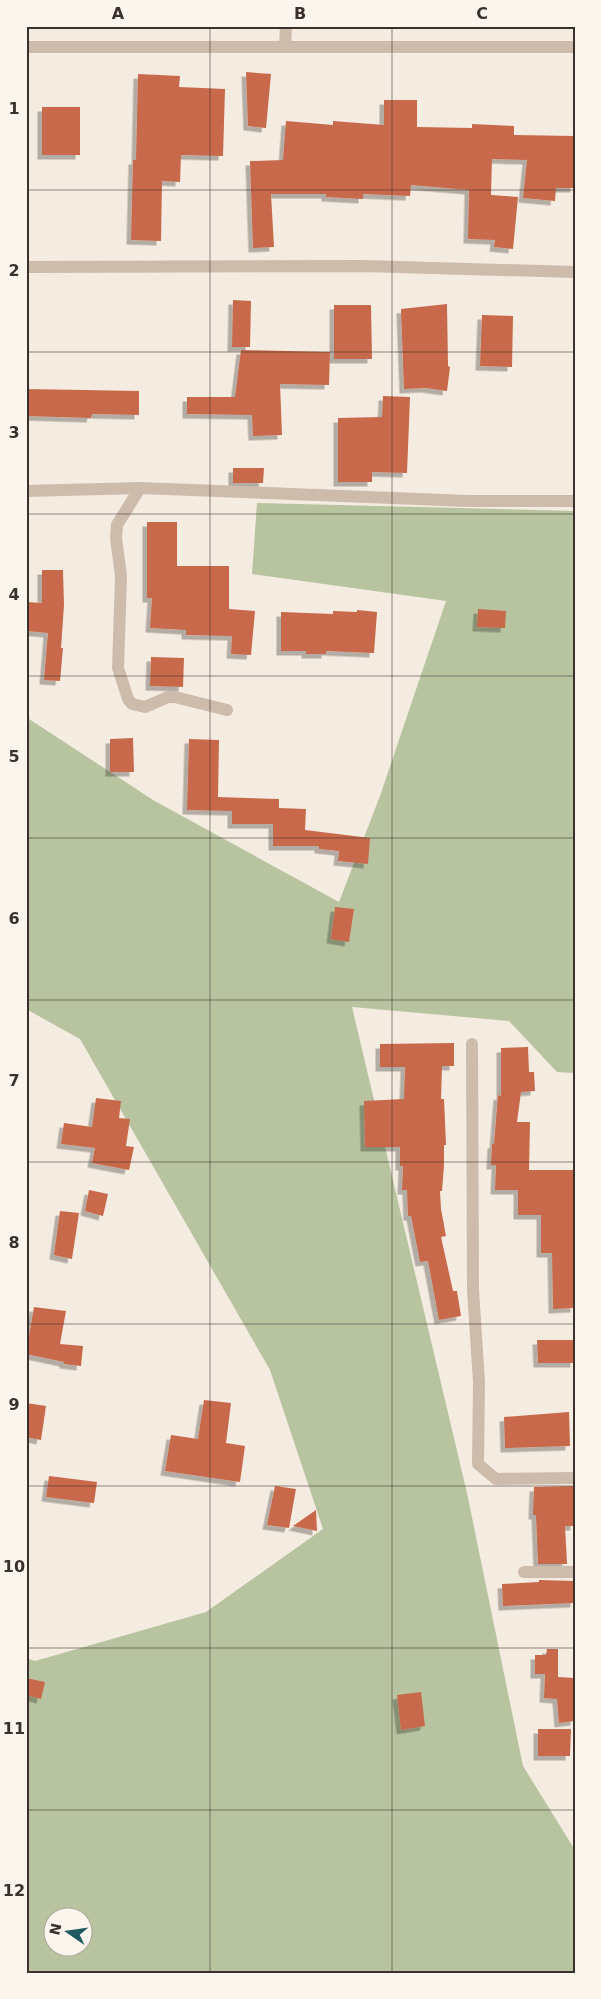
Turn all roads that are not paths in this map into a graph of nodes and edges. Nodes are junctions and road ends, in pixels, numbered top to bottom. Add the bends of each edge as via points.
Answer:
1 (286, 26) edge
2 (285, 47) junction
3 (575, 47) edge
4 (26, 48) edge
5 (26, 267) edge
6 (575, 272) edge
7 (140, 488) junction
8 (26, 491) edge
9 (575, 501) edge
10 (227, 710) dead end
11 (472, 1044) dead end
12 (575, 1478) edge
13 (524, 1572) dead end
14 (575, 1572) edge

1 - 2 street
2 - 3 street
2 - 4 street
5 - 6 street via 364,266
7 - 8 street
7 - 9 street via 468,501
7 - 10 street via 117,525 116,538 121,576 118,668 128,699 132,704 145,707 175,697
11 - 12 street via 473,1290 479,1382 478,1464 496,1479
13 - 14 street

